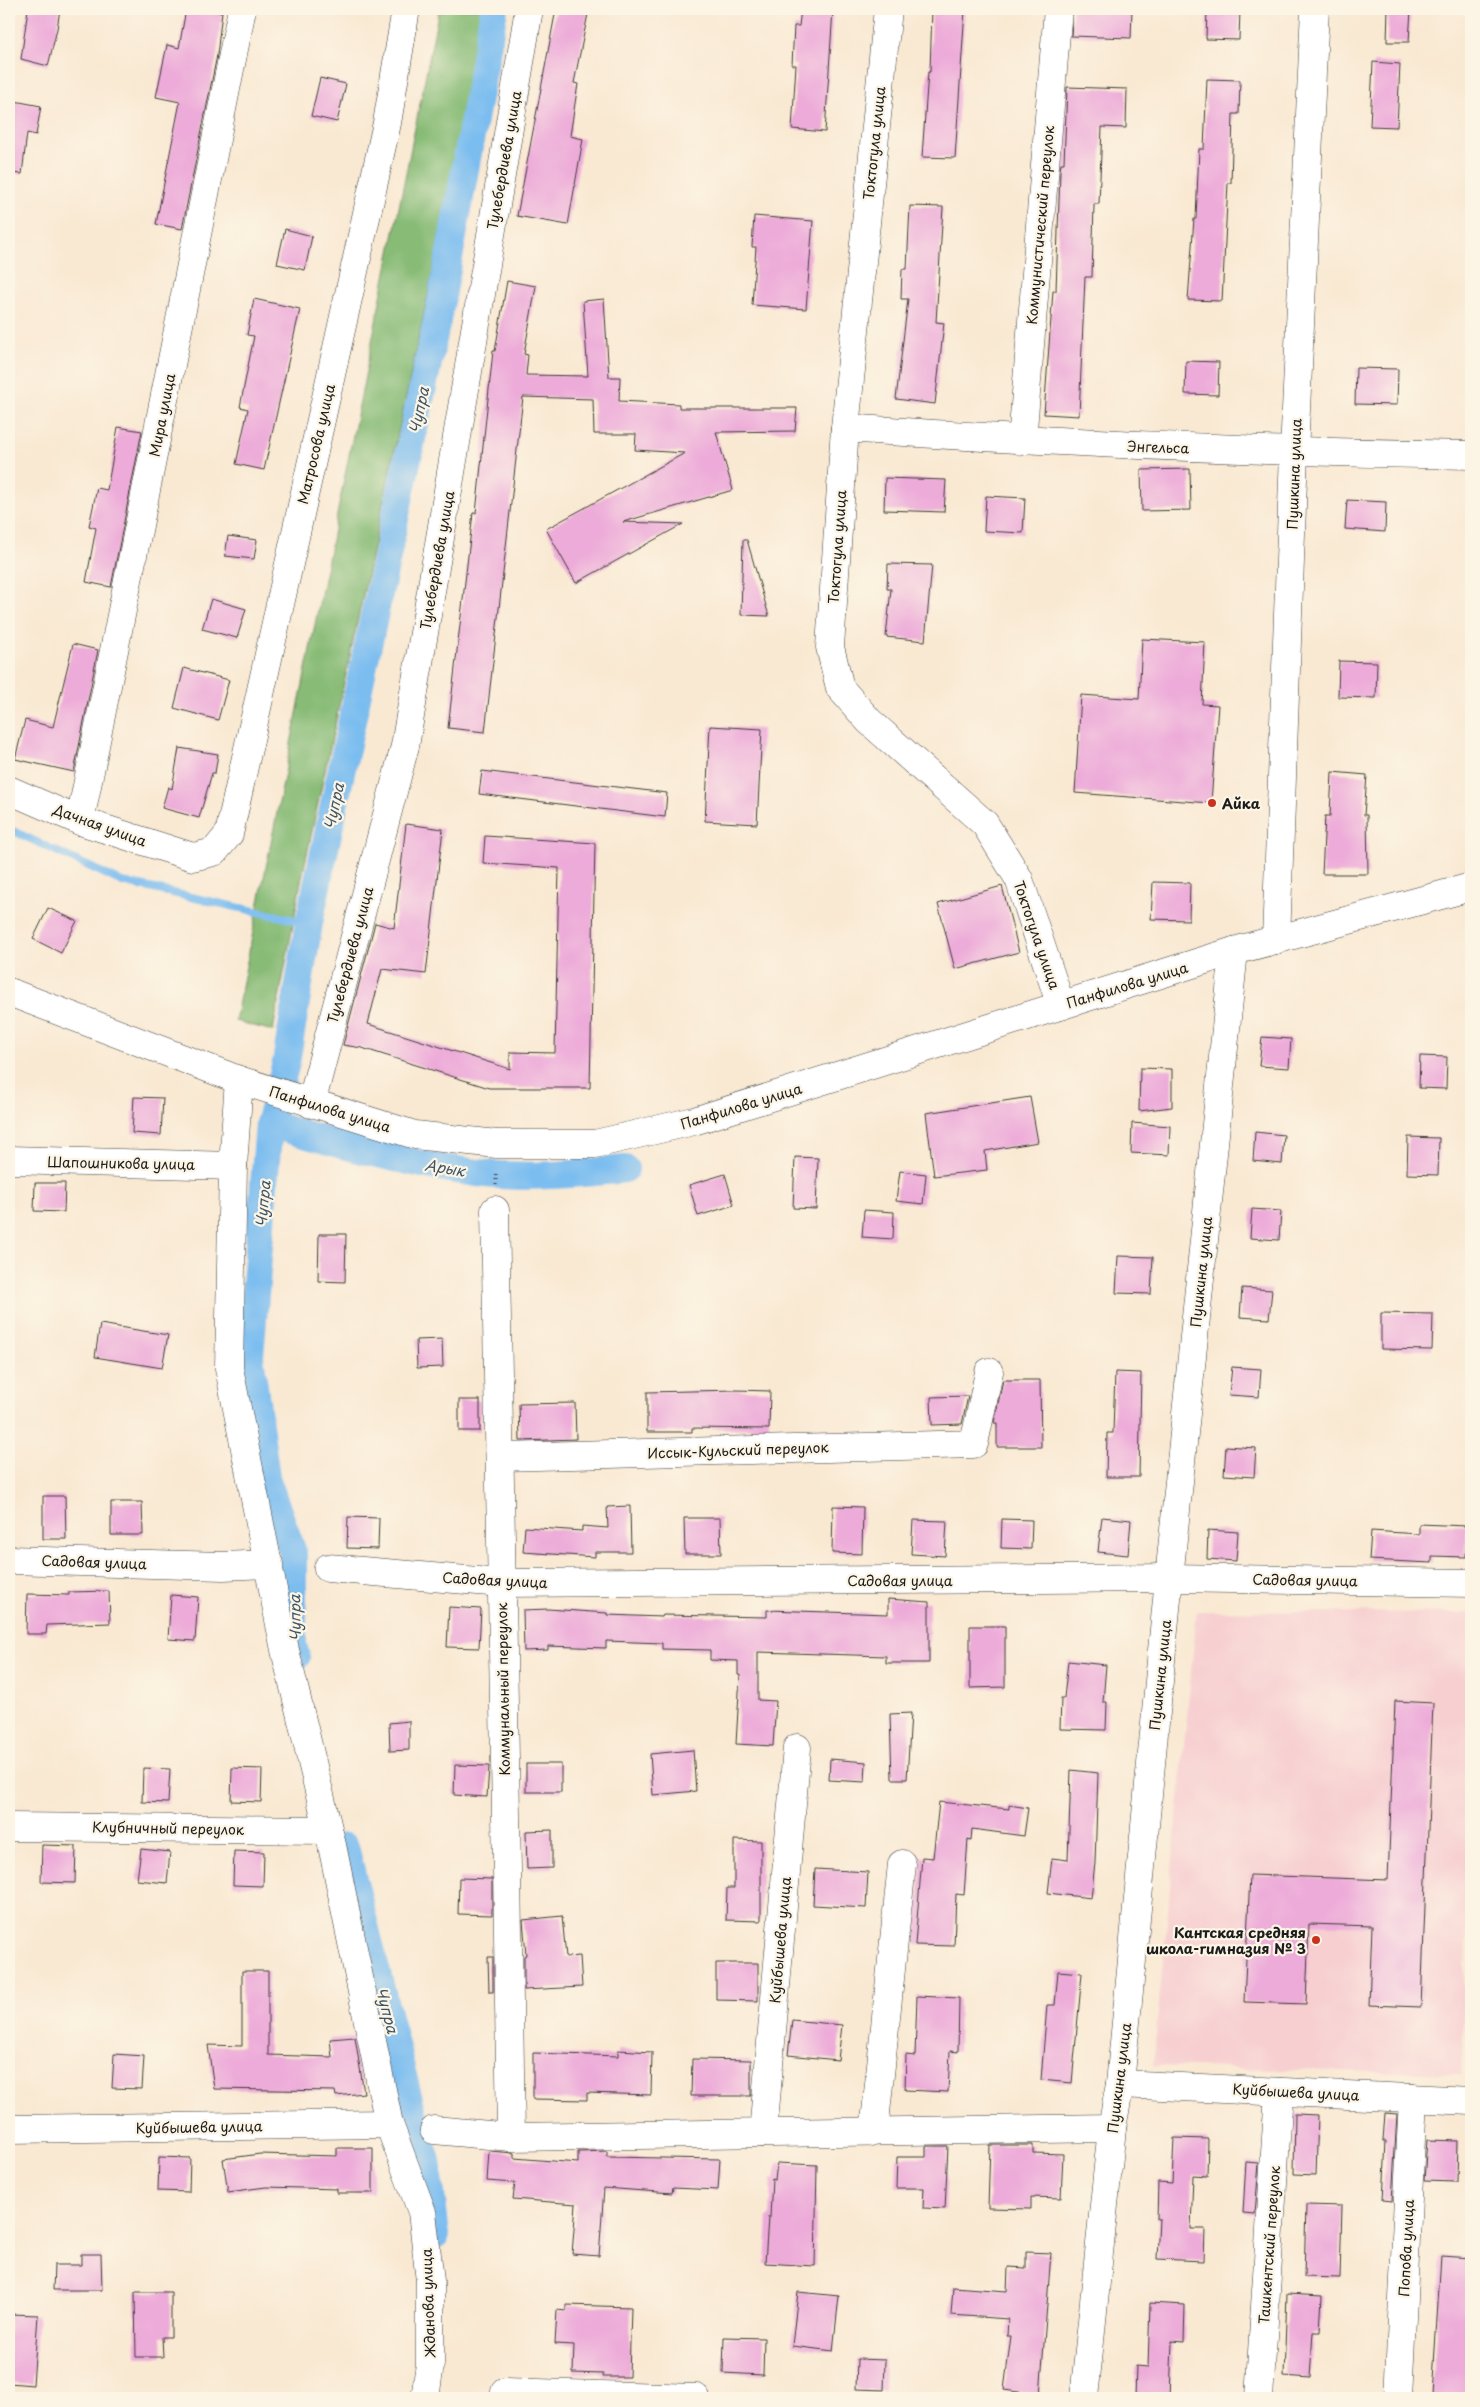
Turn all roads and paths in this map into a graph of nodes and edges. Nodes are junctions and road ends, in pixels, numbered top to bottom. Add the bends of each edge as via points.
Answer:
1 (242, 9) edge
2 (406, 9) edge
3 (529, 9) edge
4 (888, 9) edge
5 (1058, 9) edge
6 (1315, 9) edge
7 (845, 428) junction
8 (1022, 441) junction
9 (1294, 452) junction
10 (1471, 455) edge
11 (9, 790) edge
12 (80, 821) junction
13 (193, 857) joint
14 (1471, 887) edge
15 (1276, 940) junction
16 (1234, 952) junction
17 (9, 992) edge
18 (1061, 1006) junction
19 (240, 1080) junction
20 (311, 1104) junction
21 (9, 1160) edge
22 (233, 1166) junction
23 (495, 1210) dead end
24 (990, 1372) dead end
25 (502, 1457) junction
26 (9, 1560) edge
27 (269, 1564) junction
28 (328, 1568) dead end
29 (1169, 1578) junction
30 (501, 1583) junction
31 (1471, 1583) edge
32 (796, 1748) dead end
33 (9, 1827) edge
34 (328, 1830) junction
35 (902, 1864) dead end
36 (1120, 2084) junction
37 (1279, 2092) junction
38 (1413, 2098) junction
39 (1471, 2101) edge
40 (389, 2124) junction
41 (1112, 2128) junction
42 (9, 2129) edge
43 (434, 2130) dead end
44 (874, 2132) junction
45 (763, 2133) junction
46 (511, 2137) junction
47 (505, 2392) dead end
48 (425, 2398) edge
49 (696, 2398) edge
50 (1084, 2398) edge
51 (1259, 2398) edge
52 (1398, 2398) edge

1 - 12 street, Мира улица
2 - 13 street, Матросова улица via 387,123 229,834 214,852
3 - 20 street, Тулебердиева улица via 405,746
4 - 7 street, Токтогула улица
5 - 8 street, Коммунистический переулок
6 - 9 street, Пушкина улица
7 - 8 street, Энгельса
7 - 18 street, Токтогула улица via 830,647 840,688 869,721 986,824 1019,879
8 - 9 street, Энгельса
9 - 10 street, Энгельса
9 - 15 street, Пушкина улица
11 - 12 street, Дачная улица
12 - 13 street, Дачная улица
14 - 15 street, Панфилова улица
15 - 16 street, Панфилова улица
16 - 18 street, Панфилова улица
16 - 29 street, Пушкина улица
17 - 19 street, Панфилова улица
18 - 20 street, Панфилова улица via 694,1121 595,1144 497,1144 415,1135
19 - 20 street, Панфилова улица
19 - 22 street, Жданова улица
21 - 22 street, Шапошникова улица
22 - 27 street, Жданова улица via 229,1368
23 - 25 street, Коммунальный переулок
24 - 25 street, Иссык-Кульский переулок via 974,1444
25 - 30 street, Коммунальный переулок
26 - 27 street, Садовая улица via 223,1566
27 - 34 street, Жданова улица via 285,1650
28 - 30 street, Садовая улица
29 - 30 street, Садовая улица
29 - 31 street, Садовая улица
29 - 36 street, Пушкина улица
30 - 46 street, Коммунальный переулок
32 - 45 street, Куйбышева улица
33 - 34 street, Клубничный переулок
34 - 40 street, Жданова улица
35 - 44 street
36 - 37 street, Куйбышева улица
36 - 41 street, Пушкина улица
37 - 38 street, Куйбышева улица
37 - 51 street, Ташкентский переулок
38 - 39 street, Куйбышева улица
38 - 52 street, Попова улица
40 - 42 street, Куйбышева улица
40 - 48 street, Жданова улица via 422,2212 430,2282 430,2364
41 - 44 street
41 - 50 street, Пушкина улица
43 - 46 street
44 - 45 street
45 - 46 street
47 - 49 street

